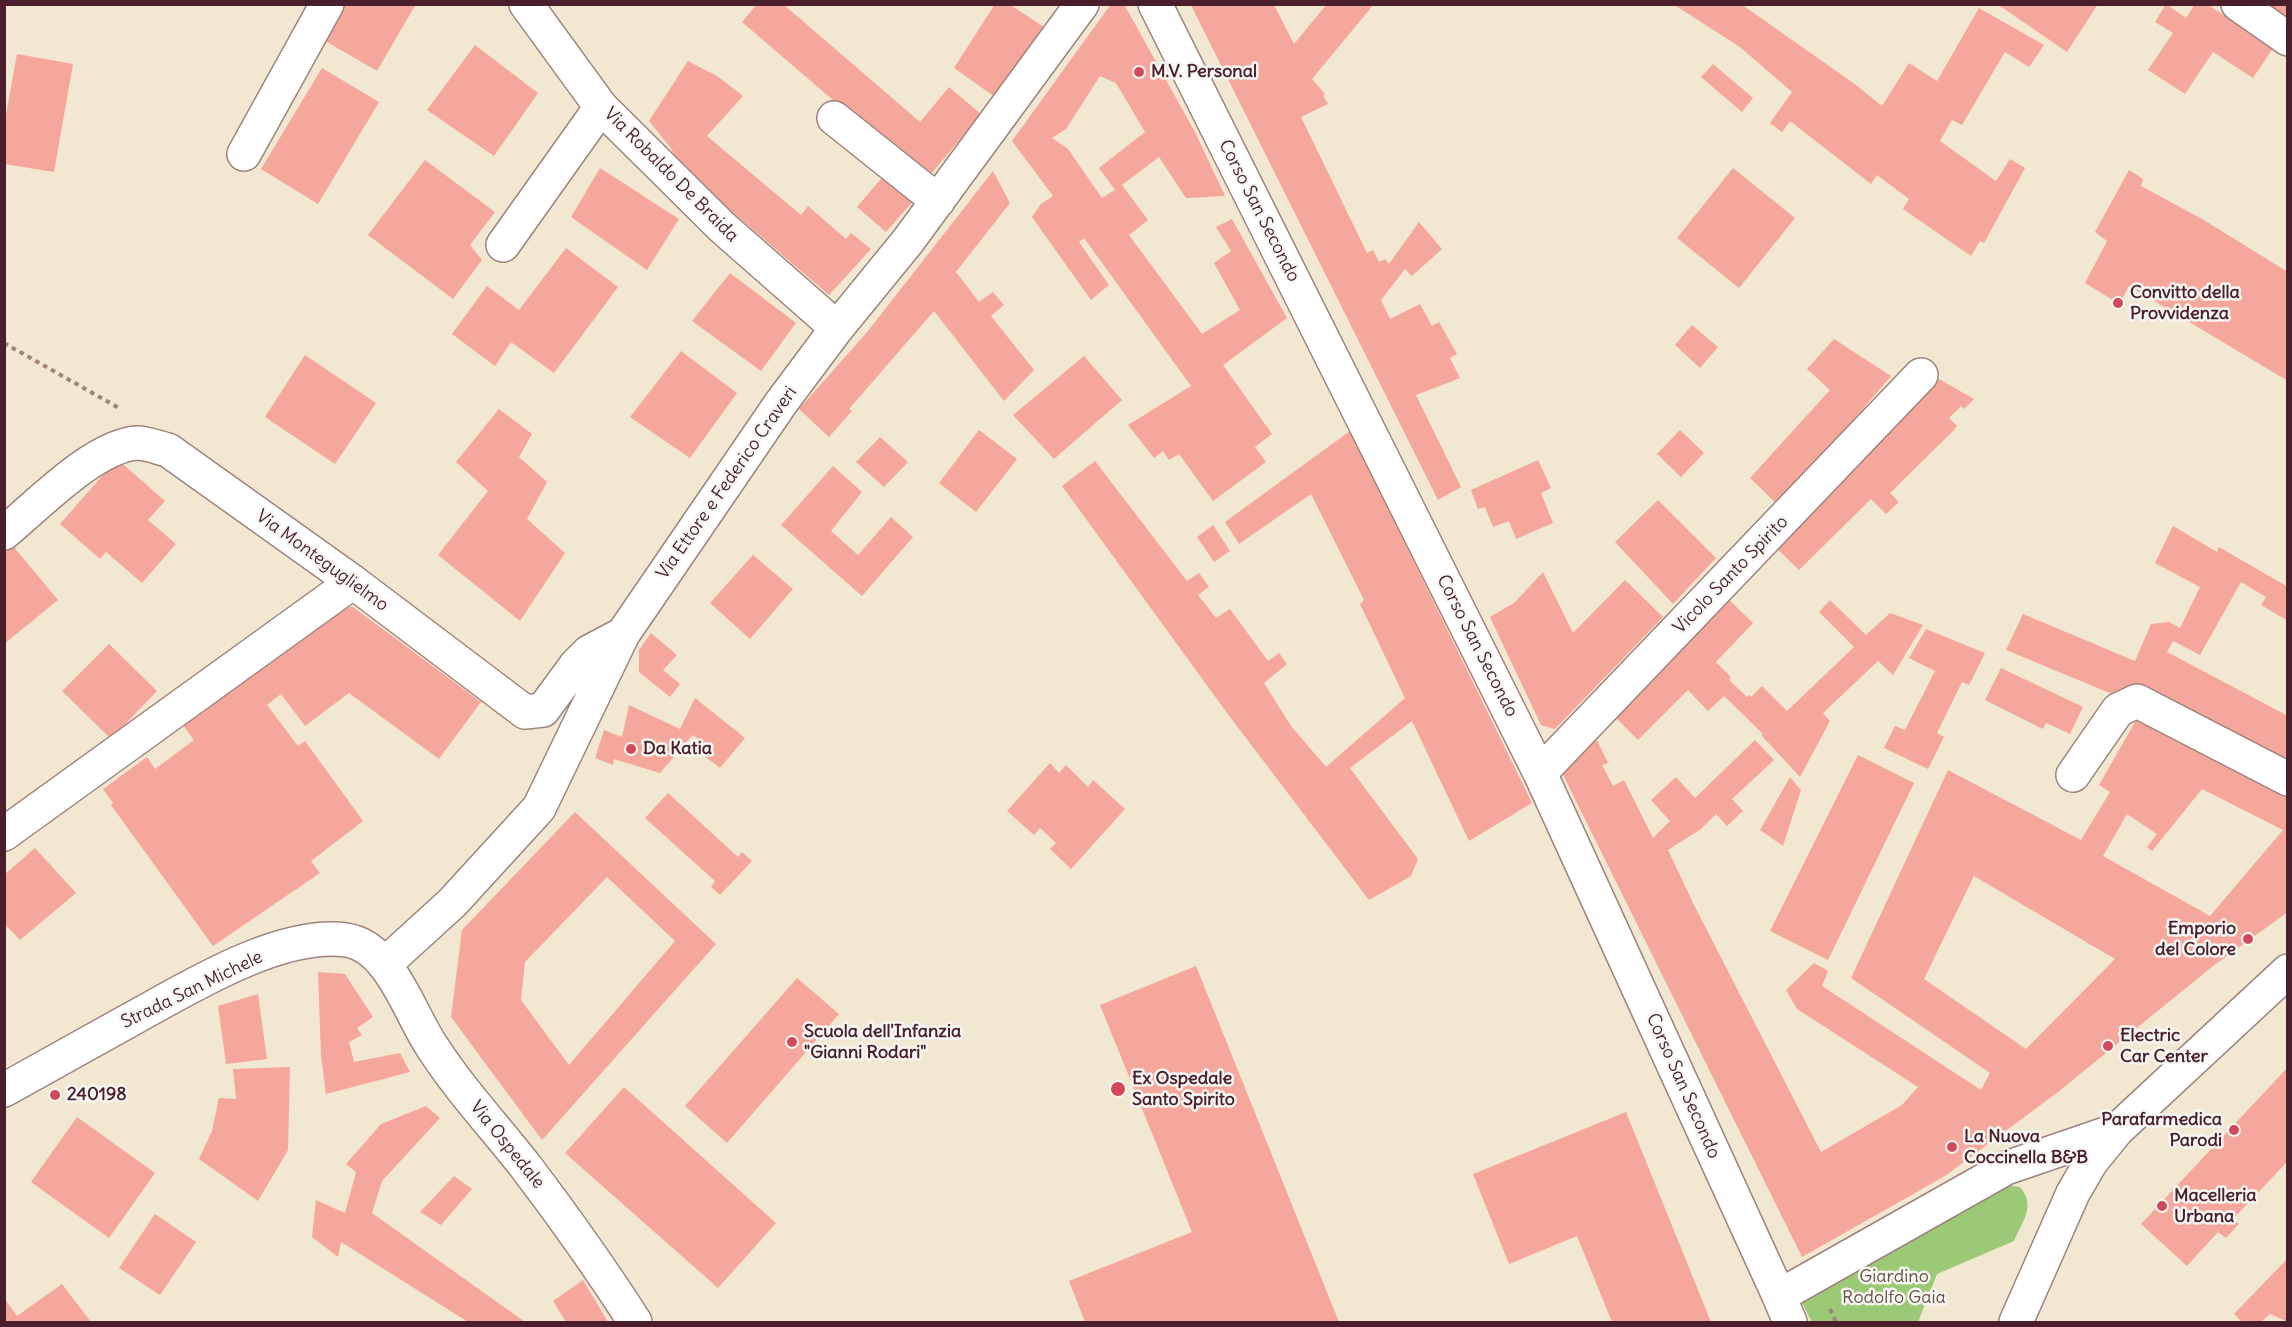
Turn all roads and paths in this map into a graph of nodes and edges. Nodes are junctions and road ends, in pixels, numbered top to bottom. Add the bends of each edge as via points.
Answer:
1 (327, 4) edge
2 (526, 4) edge
3 (1082, 4) edge
4 (1155, 4) edge
5 (2238, 4) edge
6 (2288, 39) edge
7 (602, 107) junction
8 (834, 118) dead end
9 (244, 154) dead end
10 (938, 201) junction
11 (503, 245) dead end
12 (837, 328) junction
13 (4, 343) edge
14 (1922, 375) dead end
15 (139, 443) junction
16 (4, 533) edge
17 (353, 582) junction
18 (623, 634) junction
19 (1540, 773) junction
20 (2073, 776) dead end
21 (2288, 779) edge
22 (4, 834) edge
23 (385, 964) junction
24 (2288, 971) edge
25 (4, 1090) edge
26 (2117, 1131) junction
27 (1784, 1309) edge
28 (635, 1323) edge
29 (2016, 1323) edge

1 - 9 street
2 - 7 street, Via Robaldo De Braida
3 - 10 street, Via Ettore e Federico Craveri
4 - 19 street, Corso San Secondo
5 - 6 street
7 - 11 street
7 - 12 street, Via Robaldo De Braida via 722,227
8 - 10 street
10 - 12 street, Via Ettore e Federico Craveri
12 - 18 street, Via Ettore e Federico Craveri
13 - 15 path via 117,406 135,422
14 - 19 street, Vicolo Santo Spirito
15 - 16 street, Via Monteguglielmo via 115,447 93,459
15 - 17 street, Via Monteguglielmo via 168,450
17 - 18 street, Via Monteguglielmo via 525,712 543,710 589,652
17 - 22 street
18 - 23 street, Via Ettore e Federico Craveri via 540,808 452,903
19 - 27 street, Corso San Secondo
20 - 21 street via 2118,710 2138,701
23 - 25 street, Strada San Michele via 371,951 344,940 303,942 275,950 179,993
23 - 28 street, Via Ospedale via 450,1075 525,1165
24 - 26 street
26 - 27 street via 2006,1168
26 - 29 street via 2091,1162 2073,1193

